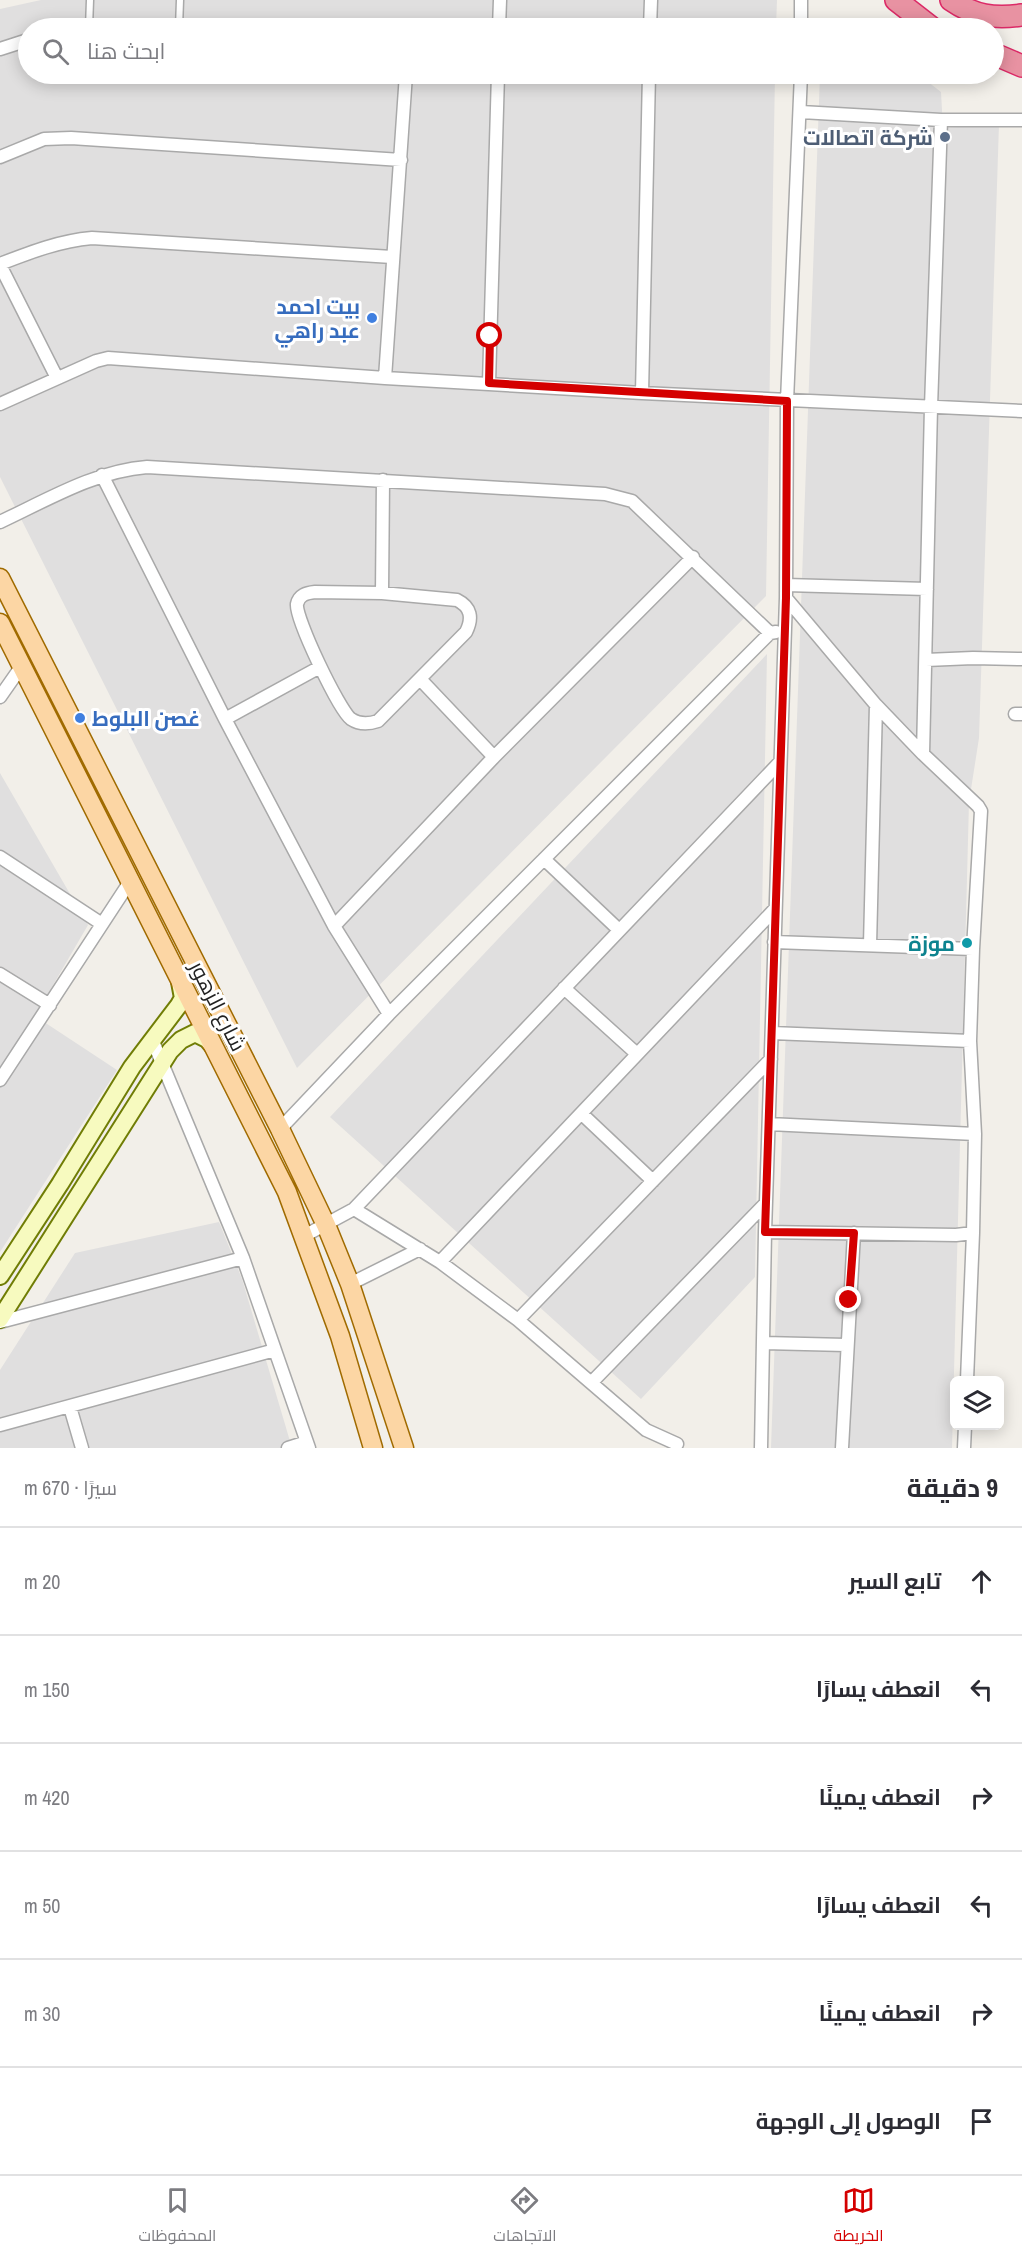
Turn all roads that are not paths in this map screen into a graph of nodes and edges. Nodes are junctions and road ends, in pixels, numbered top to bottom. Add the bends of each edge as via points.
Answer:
1 (90, 0) edge
2 (180, 0) edge
3 (500, 0) edge
4 (651, 0) edge
5 (801, 0) edge
6 (896, 0) edge
7 (951, 0) edge
8 (1022, 15) edge
9 (89, 18) edge
10 (179, 18) edge
11 (499, 18) edge
12 (650, 18) edge
13 (801, 18) edge
14 (919, 18) edge
15 (18, 42) edge
16 (1, 45) edge
17 (1004, 59) edge
18 (1022, 66) edge
19 (405, 84) edge
20 (498, 84) edge
21 (649, 84) edge
22 (801, 84) edge
23 (801, 112) junction
24 (941, 120) junction
25 (1022, 120) edge
26 (0, 157) edge
27 (401, 160) junction
28 (392, 257) junction
29 (0, 264) edge
30 (57, 378) junction
31 (385, 378) junction
32 (489, 383) junction
33 (642, 393) junction
34 (787, 401) junction
35 (0, 404) edge
36 (931, 407) junction
37 (1022, 411) edge
38 (102, 475) junction
39 (383, 480) junction
40 (0, 522) edge
41 (693, 557) junction
42 (0, 578) edge
43 (786, 585) junction
44 (927, 589) junction
45 (382, 593) junction
46 (786, 598) junction
47 (0, 623) edge
48 (784, 632) junction
49 (770, 633) junction
50 (1022, 659) edge
51 (926, 660) junction
52 (21, 667) junction
53 (320, 667) junction
54 (420, 679) junction
55 (0, 697) edge
56 (876, 705) junction
57 (225, 719) junction
58 (923, 754) junction
59 (494, 757) junction
60 (780, 762) junction
61 (0, 857) edge
62 (544, 859) junction
63 (131, 880) junction
64 (775, 909) junction
65 (102, 924) junction
66 (334, 926) junction
67 (618, 929) junction
68 (774, 942) junction
69 (870, 945) junction
70 (974, 949) junction
71 (0, 974) edge
72 (177, 975) junction
73 (564, 988) junction
74 (50, 1005) junction
75 (389, 1014) junction
76 (772, 1033) junction
77 (152, 1039) junction
78 (970, 1041) junction
79 (216, 1051) junction
80 (637, 1054) junction
81 (771, 1059) junction
82 (162, 1063) junction
83 (0, 1080) edge
84 (582, 1114) junction
85 (769, 1124) junction
86 (280, 1129) junction
87 (975, 1134) junction
88 (653, 1181) junction
89 (766, 1203) junction
90 (354, 1209) junction
91 (326, 1225) junction
92 (765, 1232) junction
93 (854, 1233) junction
94 (973, 1233) junction
95 (304, 1236) junction
96 (420, 1250) junction
97 (243, 1258) junction
98 (440, 1262) junction
99 (0, 1276) edge
100 (351, 1284) junction
101 (0, 1320) edge
102 (518, 1320) junction
103 (764, 1343) junction
104 (846, 1345) junction
105 (275, 1350) junction
106 (967, 1376) edge
107 (592, 1382) junction
108 (70, 1407) junction
109 (0, 1425) edge
110 (965, 1430) edge
111 (677, 1444) dead end
112 (308, 1445) edge
113 (82, 1448) edge
114 (288, 1448) edge
115 (374, 1448) edge
116 (404, 1448) edge
117 (761, 1448) edge
118 (842, 1448) edge
119 (964, 1448) edge

1 - 9 lane
2 - 10 lane
3 - 11 street
4 - 12 street
5 - 13 street
6 - 14 highway
7 - 8 highway via 967,11 1002,18
15 - 16 street
17 - 18 highway
19 - 27 street
20 - 32 street
21 - 33 street
22 - 23 street
23 - 24 street
23 - 34 street
24 - 25 street
24 - 36 street
26 - 27 street via 44,139 71,138
27 - 28 street
28 - 29 street via 92,238 50,244
28 - 31 street
29 - 30 street
30 - 31 street via 108,358
30 - 35 street
31 - 32 street
32 - 33 street
33 - 34 street
34 - 36 street
34 - 43 street
36 - 37 street
36 - 44 street
38 - 39 street via 147,467
38 - 40 street
38 - 57 street
39 - 41 street via 605,494 632,501
39 - 45 street
41 - 49 street
41 - 59 street
42 - 86 main road, شارع الزهور
43 - 44 street
43 - 46 street
44 - 51 street
45 - 53 street via 315,592 300,597 297,612
45 - 54 street via 457,600 469,610 471,618 466,632
46 - 48 street
46 - 56 street
47 - 52 main road, شارع الزهور
48 - 49 street
48 - 60 street
49 - 62 street
50 - 51 street
51 - 58 street
52 - 55 street
52 - 63 main road, شارع الزهور
53 - 54 street via 350,718 368,724 378,720
53 - 57 street
54 - 59 street
56 - 58 street
56 - 69 street
57 - 66 street
58 - 70 street via 981,812
59 - 66 street
60 - 64 street
60 - 67 street
61 - 65 street
62 - 67 street
62 - 75 street
63 - 65 street
63 - 72 main road, شارع الزهور
64 - 68 street
64 - 80 street
65 - 74 street
66 - 75 street
67 - 73 street
68 - 69 street
68 - 76 street
69 - 70 street
70 - 78 street
71 - 74 street
72 - 77 street via 183,998
72 - 79 main road, شارع الزهور
73 - 80 street
73 - 90 street
74 - 83 street
75 - 86 street
76 - 78 street
76 - 81 street
77 - 82 street
77 - 99 street
78 - 87 street
79 - 82 street via 207,1039 195,1033 181,1040
79 - 95 main road, شارع الزهور via 287,1192
80 - 84 street
81 - 85 street
81 - 88 street
82 - 97 street
82 - 101 street
84 - 88 street
84 - 98 street
85 - 87 street
85 - 89 street
86 - 91 main road, شارع الزهور
87 - 94 street
88 - 102 street
89 - 92 street
89 - 107 street
90 - 91 street
90 - 96 street
91 - 95 street
91 - 100 main road, شارع الزهور
92 - 93 street
92 - 103 street
93 - 94 street
93 - 104 street
94 - 106 street
95 - 115 main road, شارع الزهور
96 - 98 street
96 - 100 street
97 - 101 street
97 - 105 street
98 - 102 street
100 - 116 main road, شارع الزهور
102 - 107 street
103 - 104 street
103 - 117 street
104 - 118 street
105 - 108 street
105 - 112 street
107 - 111 street via 646,1430
108 - 109 street
108 - 113 street
110 - 119 street
112 - 114 street

